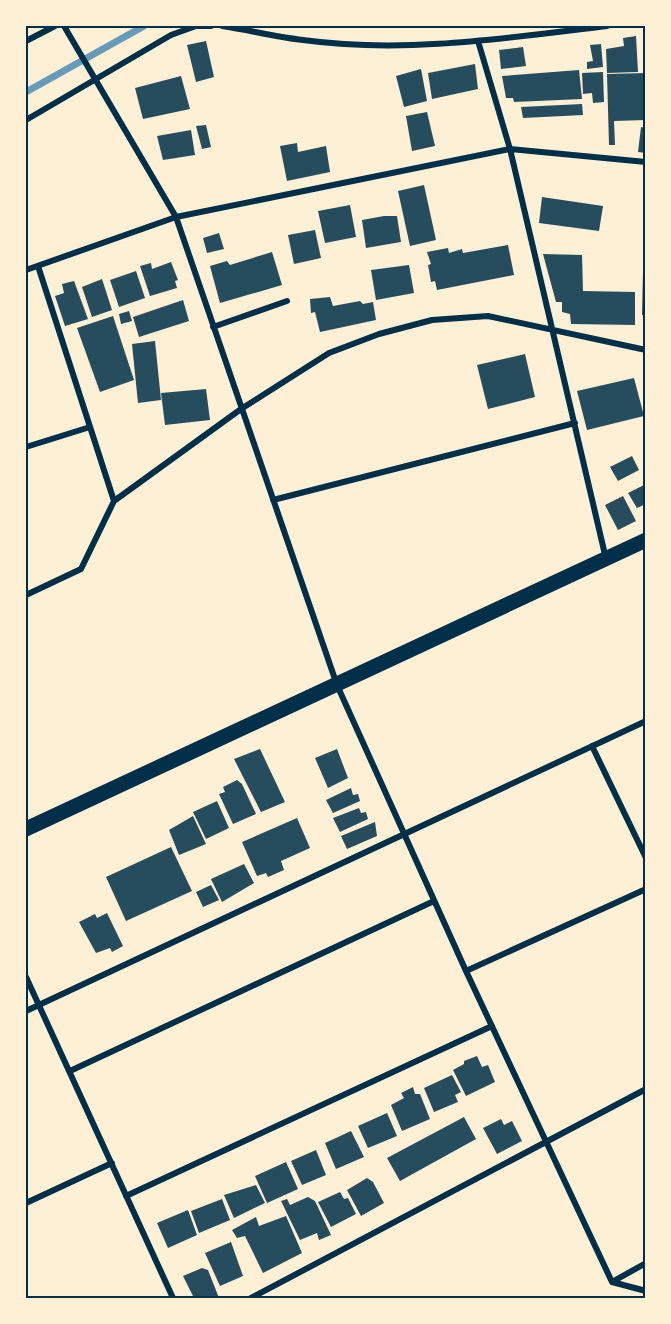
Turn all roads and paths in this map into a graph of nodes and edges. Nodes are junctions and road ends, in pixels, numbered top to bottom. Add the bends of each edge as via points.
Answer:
1 (55, 26) edge
2 (63, 26) edge
3 (211, 26) edge
4 (222, 26) edge
5 (607, 26) edge
6 (26, 41) edge
7 (478, 41) junction
8 (96, 82) junction
9 (26, 120) edge
10 (510, 149) junction
11 (645, 162) edge
12 (176, 218) junction
13 (38, 266) junction
14 (26, 270) edge
15 (287, 301) dead end
16 (213, 327) junction
17 (552, 328) junction
18 (645, 350) edge
19 (241, 409) junction
20 (575, 423) junction
21 (90, 428) junction
22 (26, 447) edge
23 (273, 500) junction
24 (114, 501) junction
25 (645, 540) edge
26 (606, 559) junction
27 (26, 595) edge
28 (337, 685) junction
29 (645, 721) edge
30 (592, 746) junction
31 (26, 829) edge
32 (404, 834) junction
33 (645, 858) edge
34 (645, 889) edge
35 (434, 901) junction
36 (466, 971) junction
37 (26, 977) edge
38 (40, 1005) junction
39 (26, 1011) edge
40 (492, 1026) junction
41 (70, 1071) junction
42 (645, 1089) edge
43 (546, 1141) junction
44 (112, 1163) junction
45 (126, 1196) junction
46 (26, 1203) edge
47 (645, 1263) edge
48 (612, 1282) junction
49 (645, 1291) edge
50 (173, 1299) edge
51 (251, 1299) edge

1 - 6 street
2 - 8 street
3 - 8 street via 196,26 171,35
4 - 7 street via 304,40 371,44
5 - 7 street
7 - 10 street
8 - 9 street
8 - 12 street
10 - 11 street
10 - 12 street
10 - 17 street
12 - 13 street
12 - 16 street
13 - 14 street
13 - 21 street
15 - 16 street
16 - 19 street
17 - 18 street
17 - 19 street via 488,316 432,320 329,353
17 - 20 street
19 - 23 street
19 - 24 street
20 - 23 street
20 - 26 street
21 - 22 street
21 - 24 street
23 - 28 street
24 - 27 street via 81,569
25 - 26 main road
26 - 28 main road
28 - 31 main road
28 - 32 street
29 - 30 street
30 - 32 street
30 - 33 street
32 - 35 street
32 - 38 street
34 - 36 street
35 - 36 street
35 - 41 street
36 - 40 street
37 - 38 street
38 - 39 street
38 - 41 street
40 - 43 street
40 - 45 street
41 - 44 street
42 - 43 street
43 - 48 street
43 - 51 street
44 - 45 street
44 - 46 street
45 - 50 street
47 - 48 street
48 - 49 street

